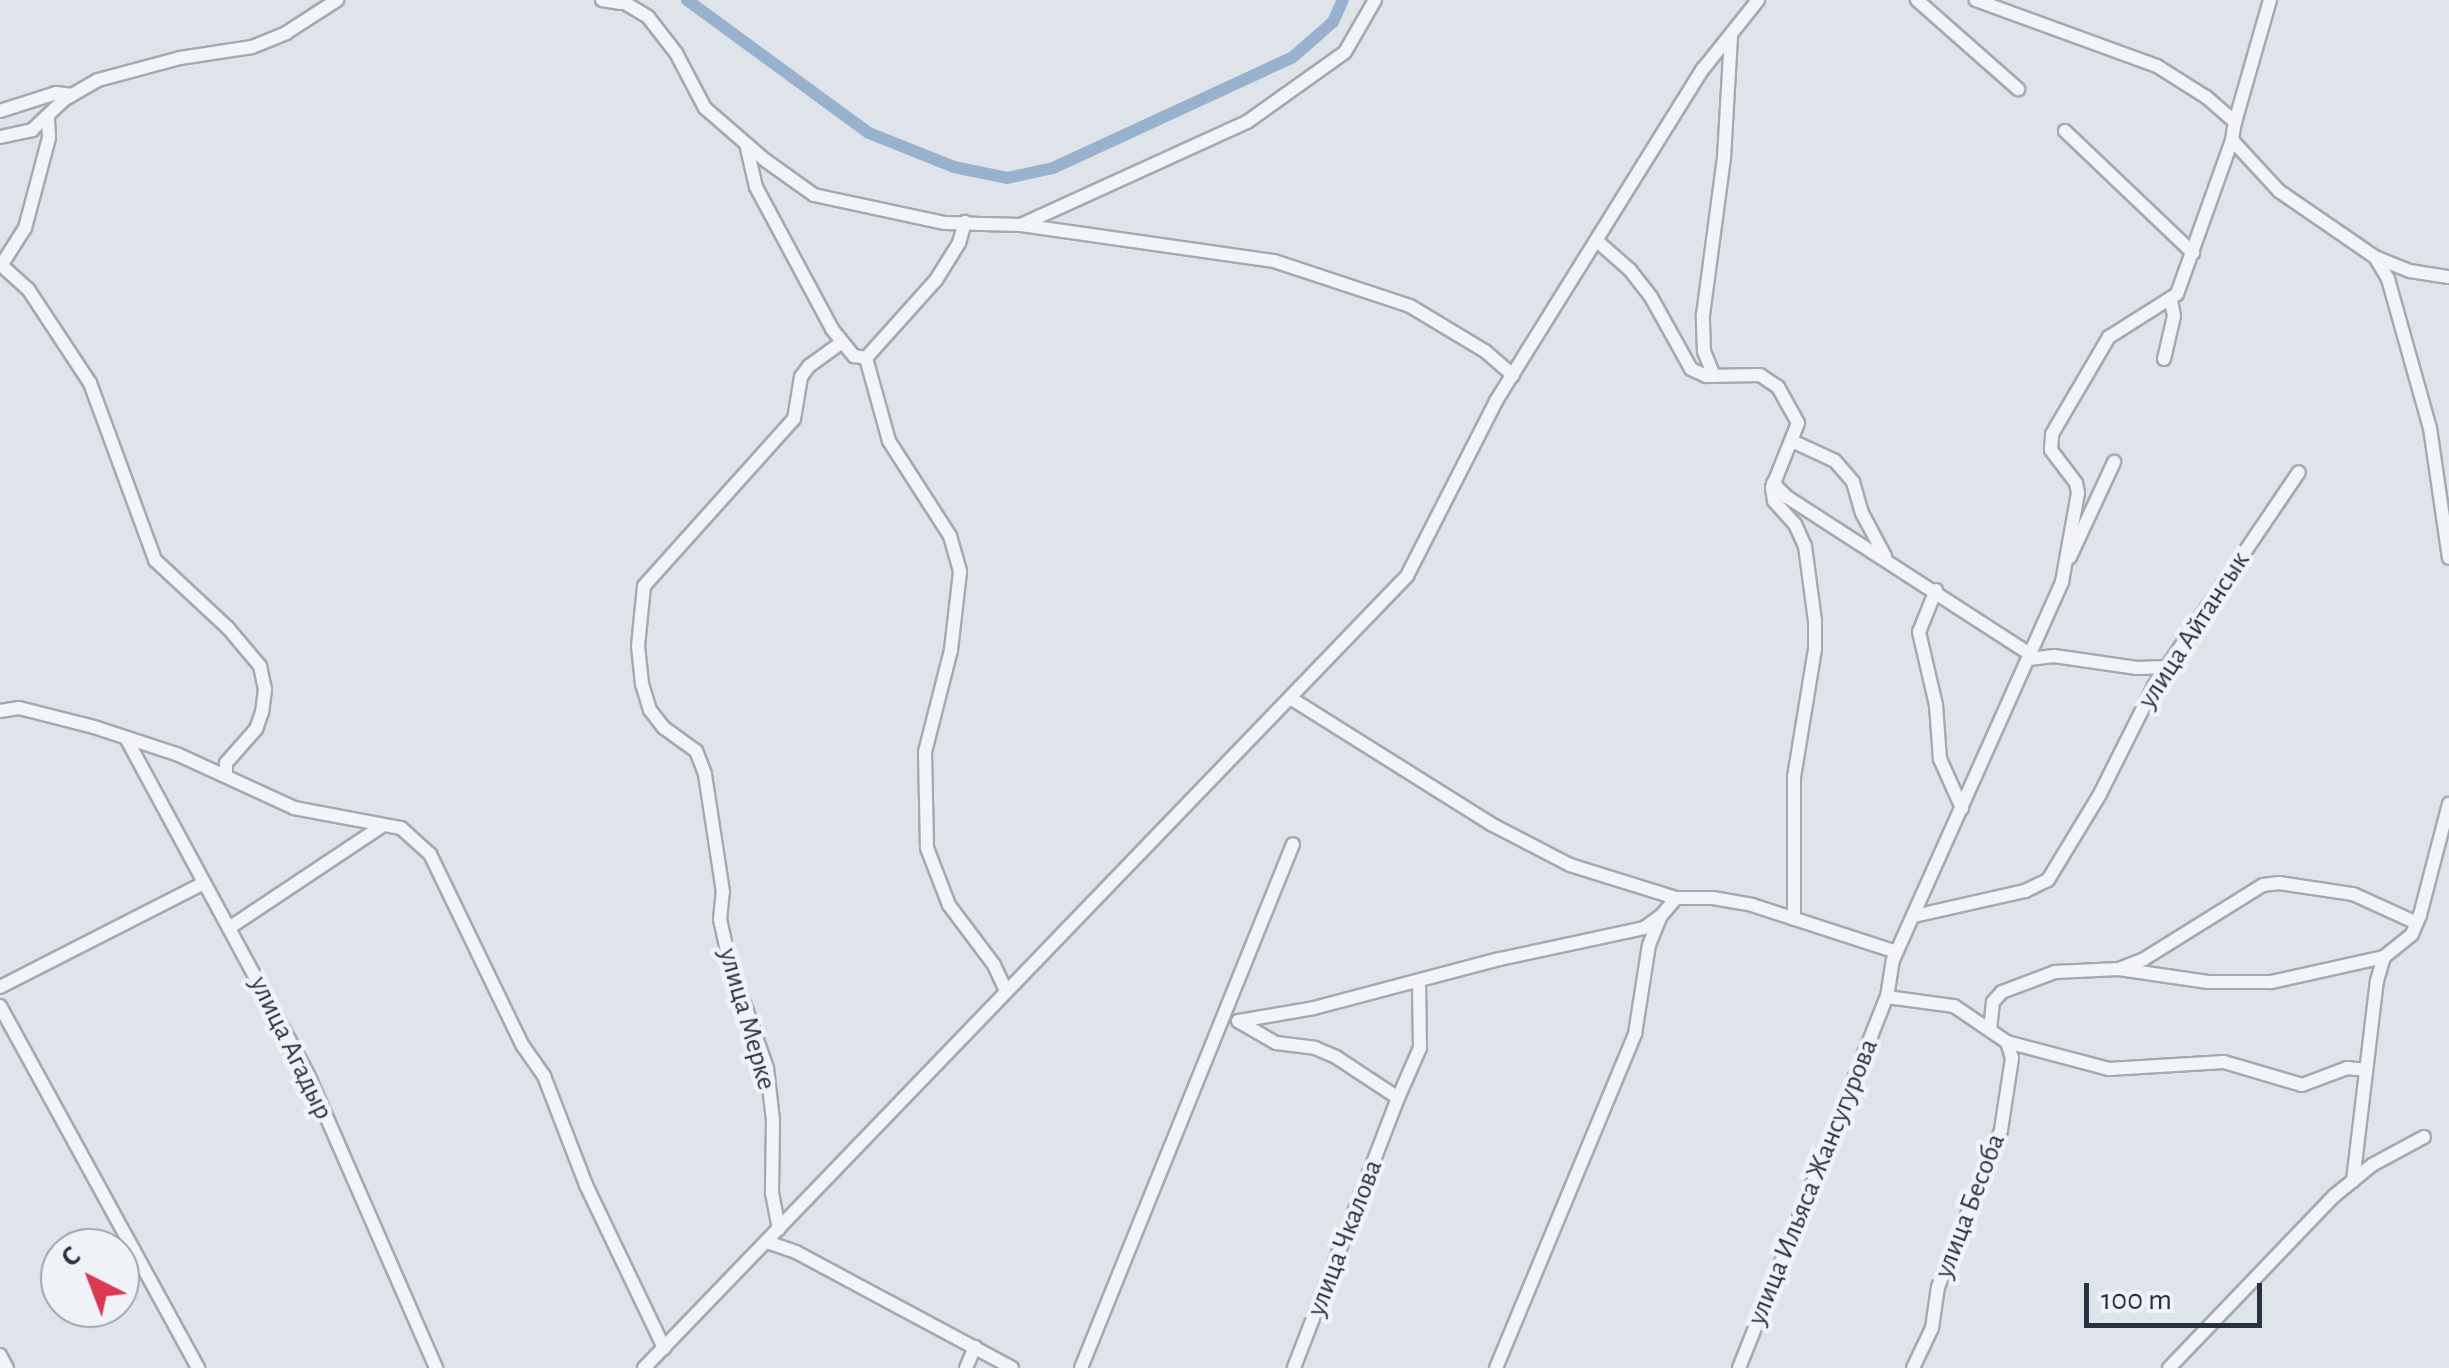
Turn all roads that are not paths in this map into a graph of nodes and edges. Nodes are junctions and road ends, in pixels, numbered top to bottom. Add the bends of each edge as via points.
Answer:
1 (337, 0) edge
2 (602, 0) edge
3 (1375, 0) edge
4 (1758, 0) edge
5 (1916, 0) edge
6 (1976, 0) edge
7 (2270, 0) edge
8 (620, 1) edge
9 (1731, 34) junction
10 (2018, 89) dead end
11 (72, 95) junction
12 (0, 111) edge
13 (48, 118) junction
14 (2235, 122) junction
15 (2065, 132) dead end
16 (0, 137) edge
17 (2232, 140) junction
18 (746, 144) junction
19 (965, 222) junction
20 (1021, 225) junction
21 (1597, 241) junction
22 (2193, 253) junction
23 (2376, 257) junction
24 (1, 264) edge
25 (2449, 276) edge
26 (2171, 300) junction
27 (842, 343) junction
28 (866, 358) junction
29 (2164, 359) dead end
30 (1513, 375) junction
31 (1714, 376) junction
32 (1792, 441) junction
33 (2114, 462) dead end
34 (2299, 472) dead end
35 (1773, 483) junction
36 (1886, 558) junction
37 (2449, 558) edge
38 (2064, 569) junction
39 (1936, 590) junction
40 (2030, 657) junction
41 (2168, 666) junction
42 (1292, 699) junction
43 (0, 711) edge
44 (126, 738) junction
45 (226, 776) junction
46 (2449, 804) edge
47 (1962, 808) junction
48 (382, 826) junction
49 (1293, 844) dead end
50 (202, 884) junction
51 (1676, 898) junction
52 (1661, 916) junction
53 (1914, 916) junction
54 (1794, 919) junction
55 (2416, 923) junction
56 (228, 928) junction
57 (1897, 952) junction
58 (2384, 957) junction
59 (2118, 969) junction
60 (1418, 982) junction
61 (0, 986) edge
62 (1006, 991) junction
63 (1888, 997) junction
64 (0, 1006) edge
65 (1222, 1018) junction
66 (1238, 1021) junction
67 (1990, 1030) junction
68 (2007, 1042) junction
69 (2366, 1070) junction
70 (1397, 1102) junction
71 (2424, 1137) dead end
72 (2352, 1181) junction
73 (779, 1229) junction
74 (770, 1243) junction
75 (975, 1347) junction
76 (664, 1348) junction
77 (0, 1354) edge
78 (8, 1368) edge
79 (198, 1368) edge
80 (436, 1368) edge
81 (644, 1368) edge
82 (966, 1368) edge
83 (1012, 1368) edge
84 (1081, 1368) edge
85 (1294, 1368) edge
86 (1496, 1368) edge
87 (1740, 1368) edge
88 (1913, 1368) edge
89 (2169, 1368) edge

1 - 11 street via 252,47 180,58 98,80
2 - 8 street
3 - 20 street via 1345,52 1247,122
4 - 9 street
5 - 10 street
6 - 14 street via 2157,66
7 - 14 street
8 - 18 street via 648,17 705,108
9 - 21 street
9 - 31 street via 1724,158 1703,315 1704,351
11 - 12 street via 56,93
11 - 13 street
13 - 16 street via 32,130
13 - 24 street via 49,138 25,228
14 - 17 street
15 - 22 street
17 - 22 street
17 - 23 street via 2279,191
18 - 19 street via 814,195
18 - 27 street via 756,186
19 - 20 street
19 - 28 street via 936,280
20 - 30 street via 1202,248 1341,280 1410,306 1485,350
21 - 30 street
21 - 31 street via 1651,297 1683,360
22 - 26 street
23 - 25 street
23 - 37 street via 2430,428
24 - 45 street via 28,289 90,382 156,560 260,666 262,712 226,763
26 - 29 street
26 - 38 street via 2109,336 2052,434 2051,450 2078,493
27 - 28 street
27 - 73 street, улица Мерке via 809,366 794,418 644,586 638,646 650,710 696,751 705,774 723,892 720,919 766,1068
28 - 62 street via 888,441 950,536 960,572 951,650 926,752 927,848 949,905
30 - 42 street via 1420,557
31 - 32 street via 1760,375 1778,388 1798,422
32 - 35 street
32 - 36 street via 1836,462 1853,482
33 - 38 street
34 - 41 street, улица Айтансык
35 - 36 street
35 - 54 street via 1774,501 1804,546 1815,622 1794,777
36 - 39 street
38 - 40 street, улица Ильяса Жансугурова
39 - 40 street
39 - 47 street via 1919,632 1940,758
40 - 41 street
40 - 47 street, улица Ильяса Жансугурова
41 - 53 street, улица Айтансык via 2048,880
42 - 51 street via 1490,824 1570,865
42 - 62 street
43 - 44 street via 19,708
44 - 45 street
44 - 50 street, улица Агадыр
45 - 48 street via 294,808
46 - 55 street
47 - 53 street, улица Ильяса Жансугурова
48 - 56 street
48 - 76 street via 401,828 430,854 544,1076 586,1185
49 - 65 street
50 - 56 street, улица Агадыр
50 - 61 street
51 - 52 street
51 - 54 street via 1714,898
52 - 60 street via 1644,928
52 - 86 street via 1649,944 1635,1034
53 - 57 street, улица Ильяса Жансугурова
54 - 57 street
55 - 58 street
55 - 59 street via 2353,894 2263,885
56 - 80 street, улица Агадыр via 309,1077
57 - 63 street, улица Ильяса Жансугурова
58 - 59 street via 2271,982 2208,982
58 - 69 street
59 - 67 street via 2055,972 2014,986 1993,1002
60 - 66 street
60 - 70 street, улица Чкалова via 1420,1048
62 - 73 street
63 - 67 street via 1954,1006
63 - 87 street, улица Ильяса Жансугурова
64 - 79 street
65 - 66 street
65 - 84 street
66 - 70 street via 1276,1043 1336,1057
67 - 68 street
68 - 69 street via 2110,1069 2224,1062 2302,1085 2347,1068
68 - 88 street, улица Бесоба via 2012,1058 2001,1130
69 - 72 street
70 - 85 street, улица Чкалова
71 - 72 street
72 - 89 street
73 - 74 street
74 - 75 street
74 - 76 street
75 - 82 street
75 - 83 street
76 - 81 street
77 - 78 street

